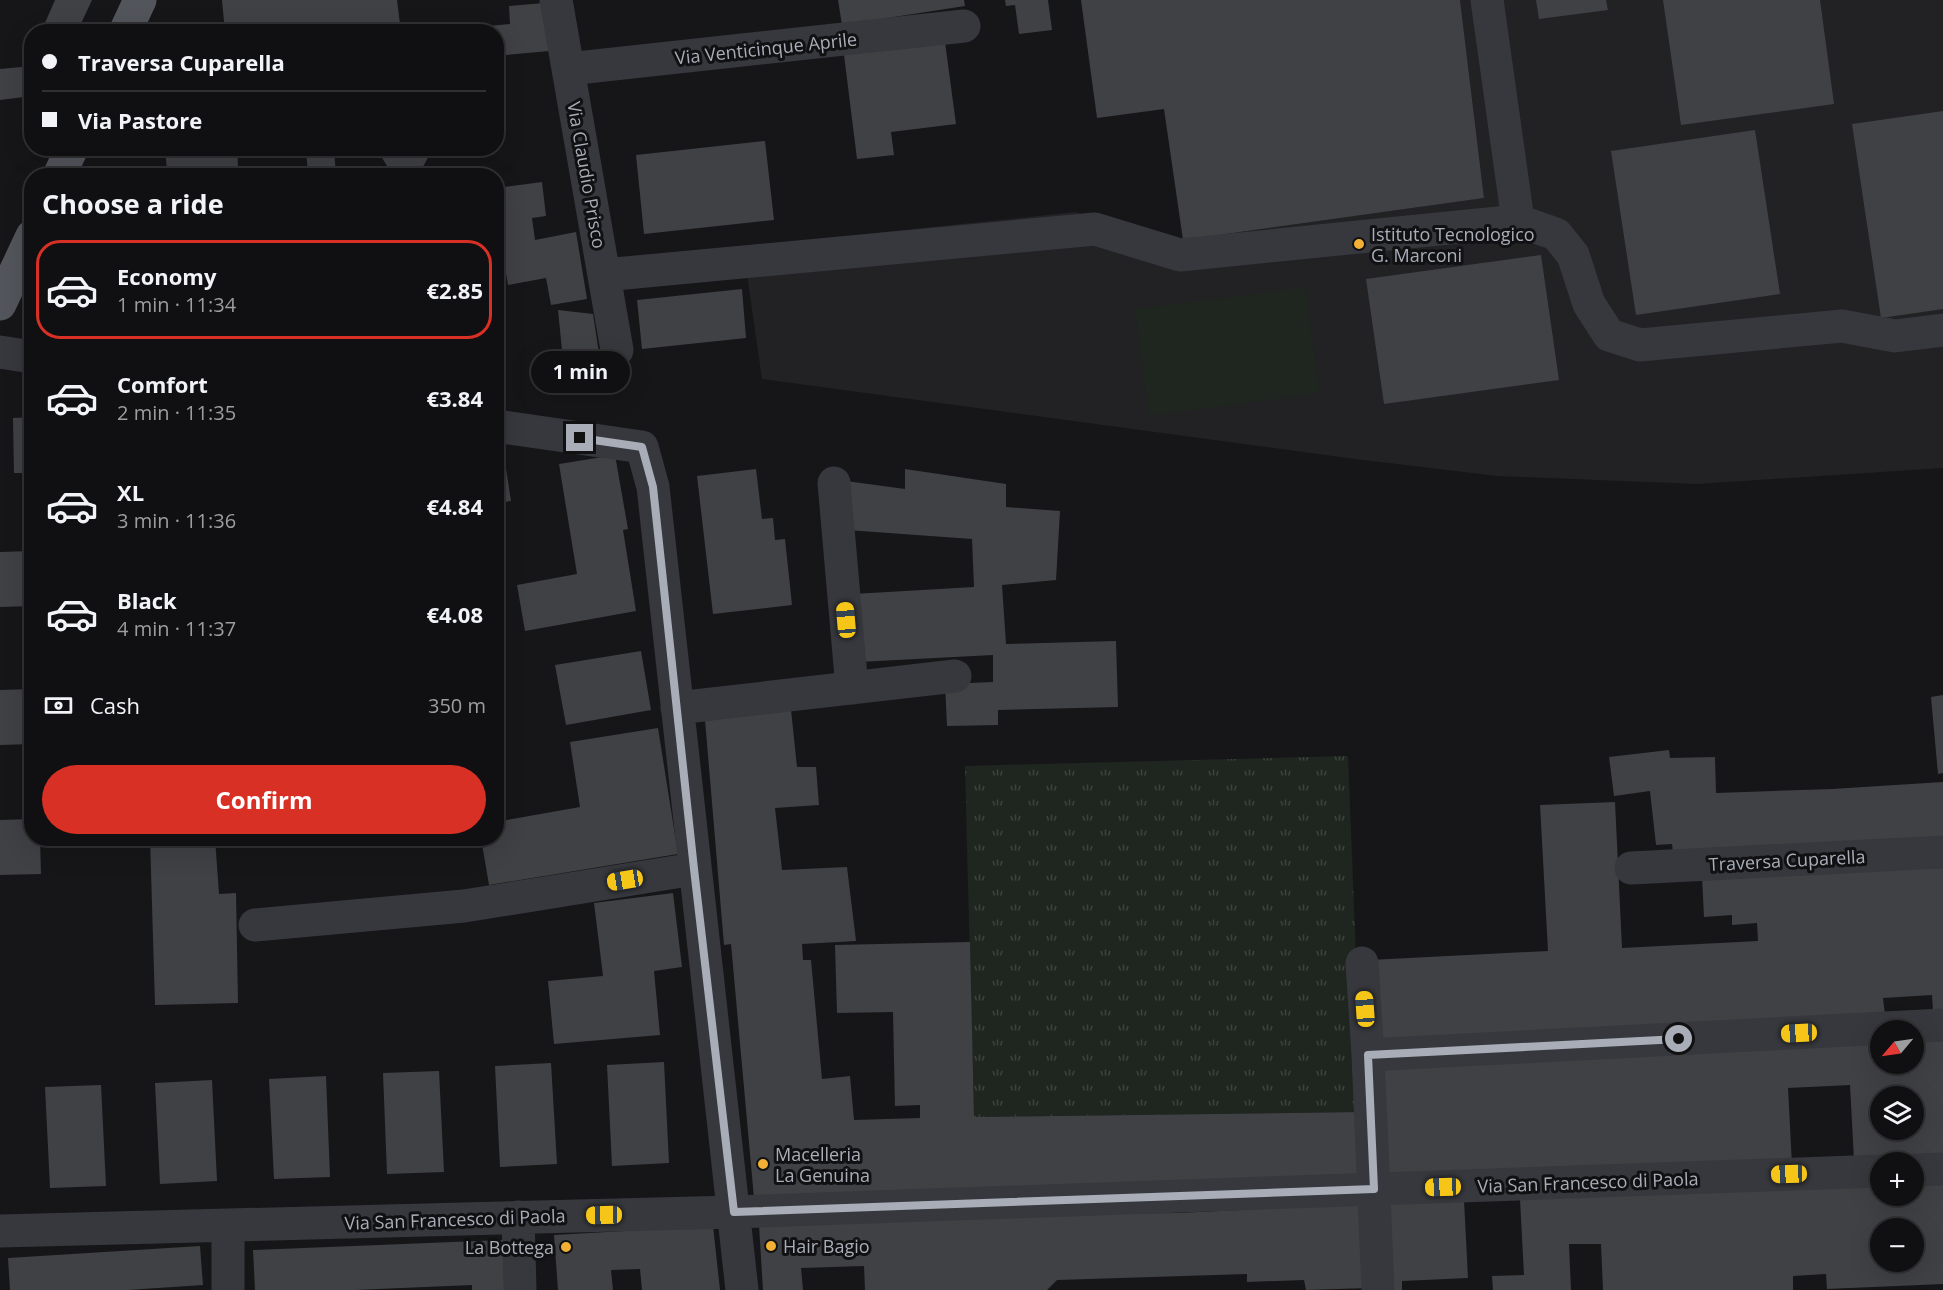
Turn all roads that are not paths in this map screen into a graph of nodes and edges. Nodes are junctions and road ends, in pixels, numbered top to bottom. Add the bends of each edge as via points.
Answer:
1 (140, 0) edge
2 (556, 0) edge
3 (1487, 0) edge
4 (129, 24) edge
5 (964, 26) dead end
6 (568, 69) junction
7 (1518, 221) junction
8 (24, 253) edge
9 (604, 275) junction
10 (0, 304) edge
11 (1943, 330) edge
12 (617, 350) dead end
13 (0, 352) edge
14 (24, 356) edge
15 (504, 427) edge
16 (834, 483) dead end
17 (955, 676) dead end
18 (852, 688) junction
19 (677, 708) junction
20 (1943, 852) edge
21 (1631, 868) dead end
22 (694, 869) junction
23 (255, 925) dead end
24 (1362, 963) dead end
25 (1943, 1025) edge
26 (1368, 1055) junction
27 (1943, 1169) edge
28 (1924, 1170) edge
29 (1870, 1171) edge
30 (1374, 1189) junction
31 (734, 1212) junction
32 (518, 1217) junction
33 (228, 1225) junction
34 (0, 1231) edge
35 (228, 1290) edge
36 (520, 1290) edge
37 (742, 1290) edge
38 (1378, 1290) edge

1 - 4 main road
2 - 6 street, Via Claudio Prisco
3 - 7 street
5 - 6 street, Via Venticinque Aprile
6 - 9 street, Via Claudio Prisco
7 - 9 street via 1180,255 1095,229
7 - 11 street via 1556,234 1573,255 1589,304 1609,335 1640,345 1842,326 1895,336
8 - 10 main road
9 - 12 street, Via Claudio Prisco
13 - 14 street
15 - 19 street via 642,447 653,487
16 - 18 street
17 - 18 street
18 - 19 street
19 - 22 street
20 - 21 street, Traversa Cuparella
22 - 23 street via 464,906
22 - 31 street
24 - 26 street
25 - 26 street
26 - 30 street
27 - 28 street
29 - 30 street, Via San Francesco di Paola
30 - 31 street, Via San Francesco di Paola
30 - 38 street
31 - 32 street, Via San Francesco di Paola
31 - 37 street
32 - 33 street, Via San Francesco di Paola
32 - 36 street
33 - 34 street, Via San Francesco di Paola
33 - 35 street

